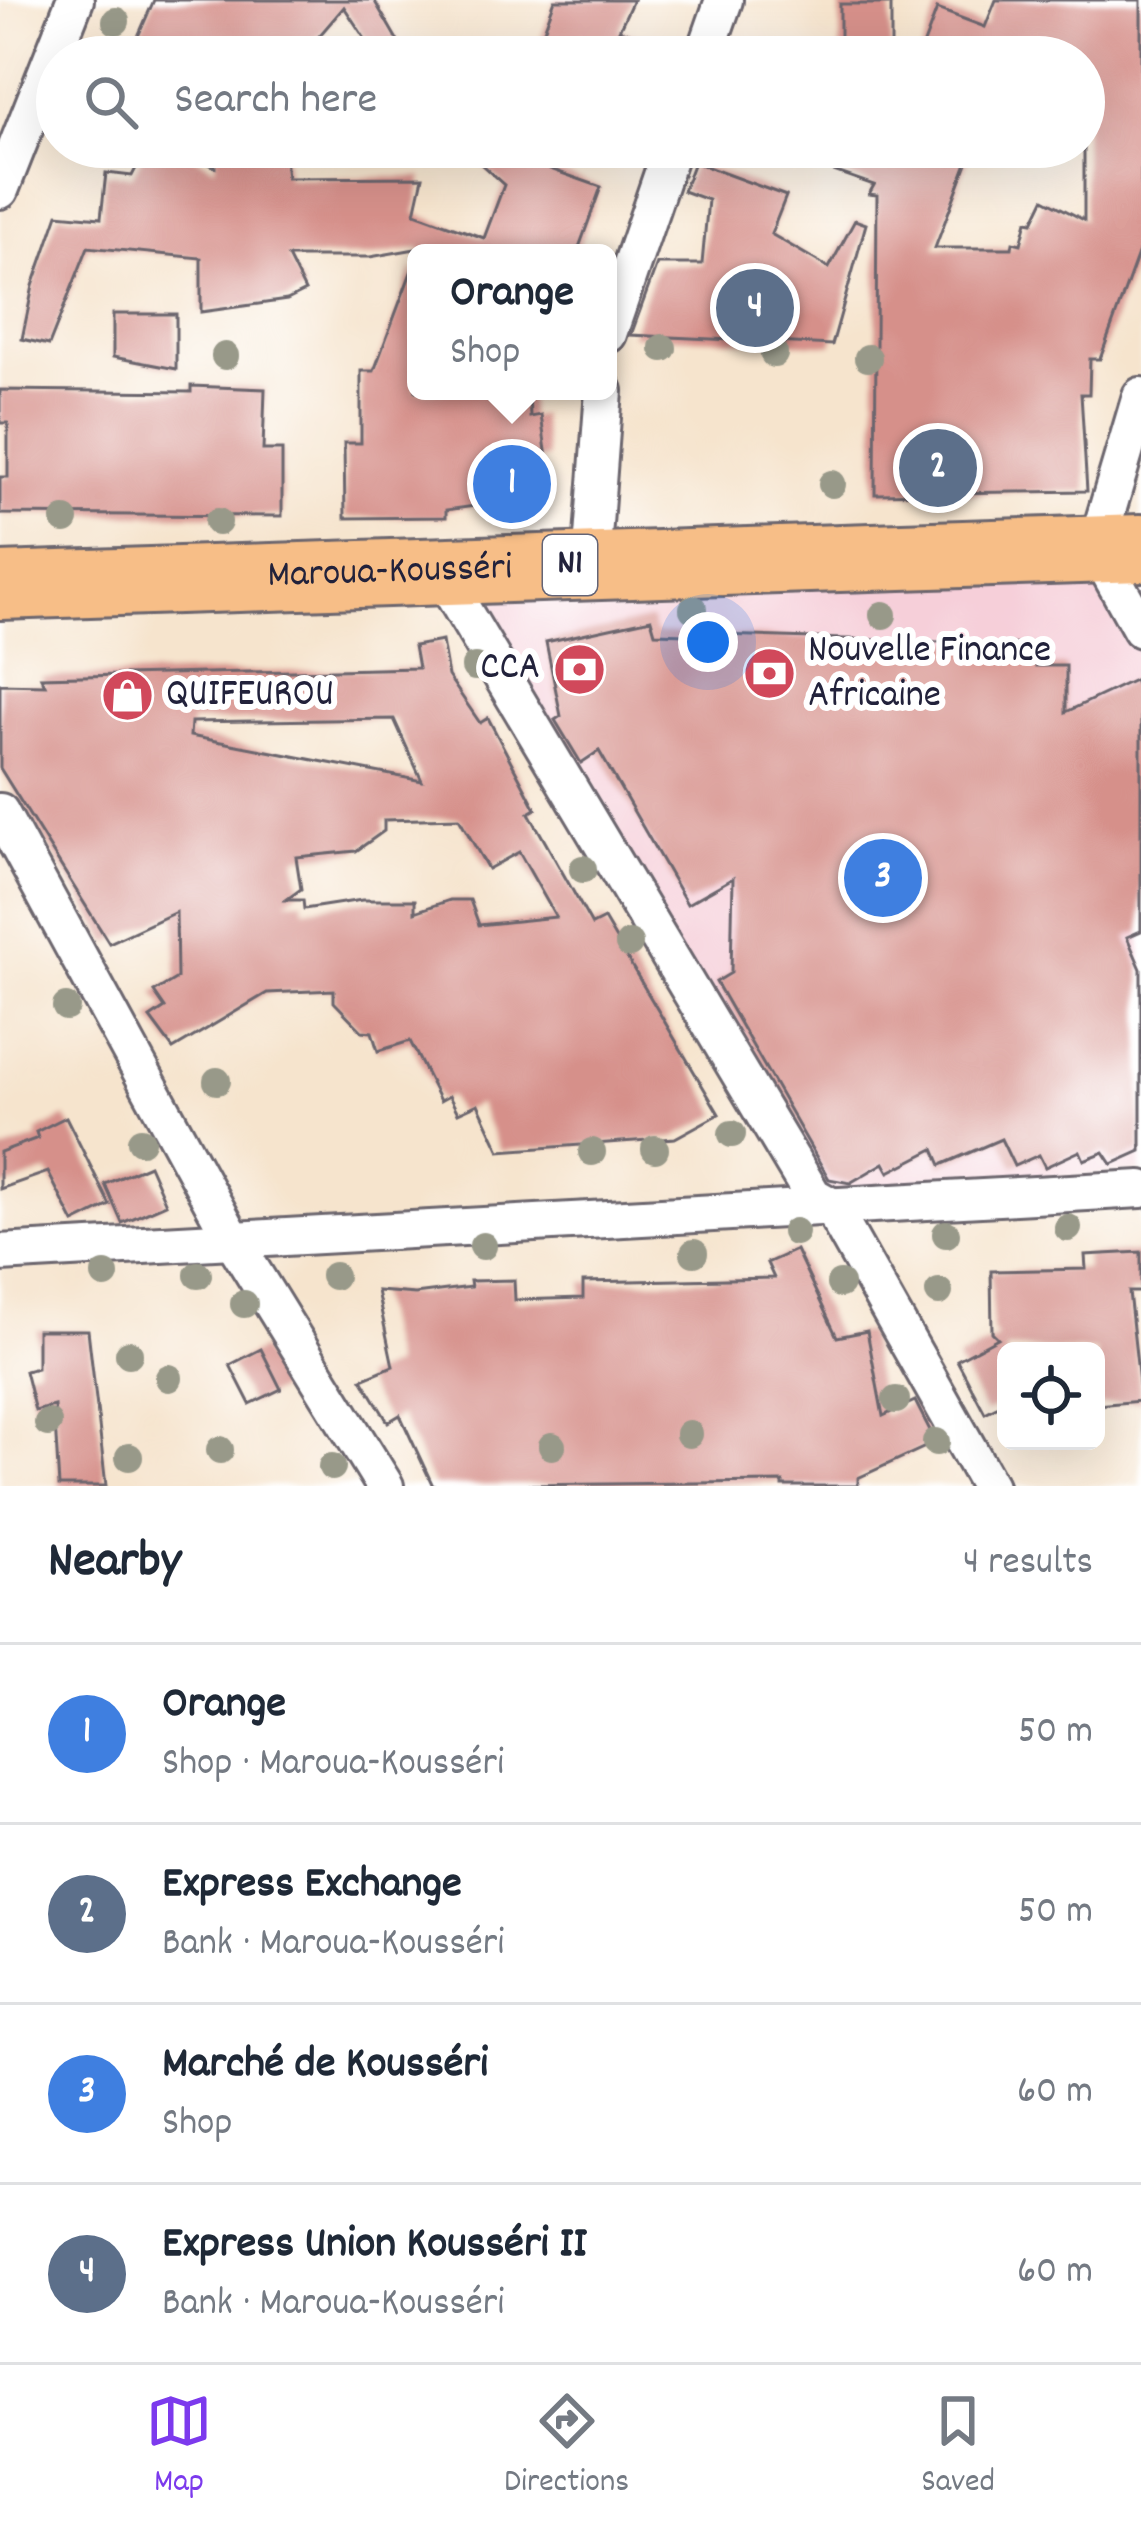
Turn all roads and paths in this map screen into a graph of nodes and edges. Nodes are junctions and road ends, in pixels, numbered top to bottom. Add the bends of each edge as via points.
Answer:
1 (75, 0) edge
2 (724, 0) edge
3 (61, 36) edge
4 (711, 36) edge
5 (36, 99) edge
6 (665, 168) edge
7 (0, 190) edge
8 (617, 308) edge
9 (1141, 397) edge
10 (603, 400) edge
11 (1119, 548) edge
12 (591, 564) junction
13 (438, 569) junction
14 (0, 586) edge
15 (1141, 629) edge
16 (0, 812) edge
17 (1141, 1189) edge
18 (831, 1206) junction
19 (233, 1240) junction
20 (0, 1253) edge
21 (385, 1486) edge
22 (989, 1486) edge

1 - 3 street
2 - 4 street
5 - 7 street
6 - 8 street
9 - 11 street
10 - 12 street
11 - 12 highway, Maroua-Kousséri / N1
11 - 15 street
12 - 13 highway, Maroua-Kousséri / N1
13 - 14 highway, Maroua-Kousséri / N1
13 - 18 street via 813,1196
16 - 19 street
17 - 18 street
18 - 19 street
18 - 22 street
19 - 20 street
19 - 21 street

